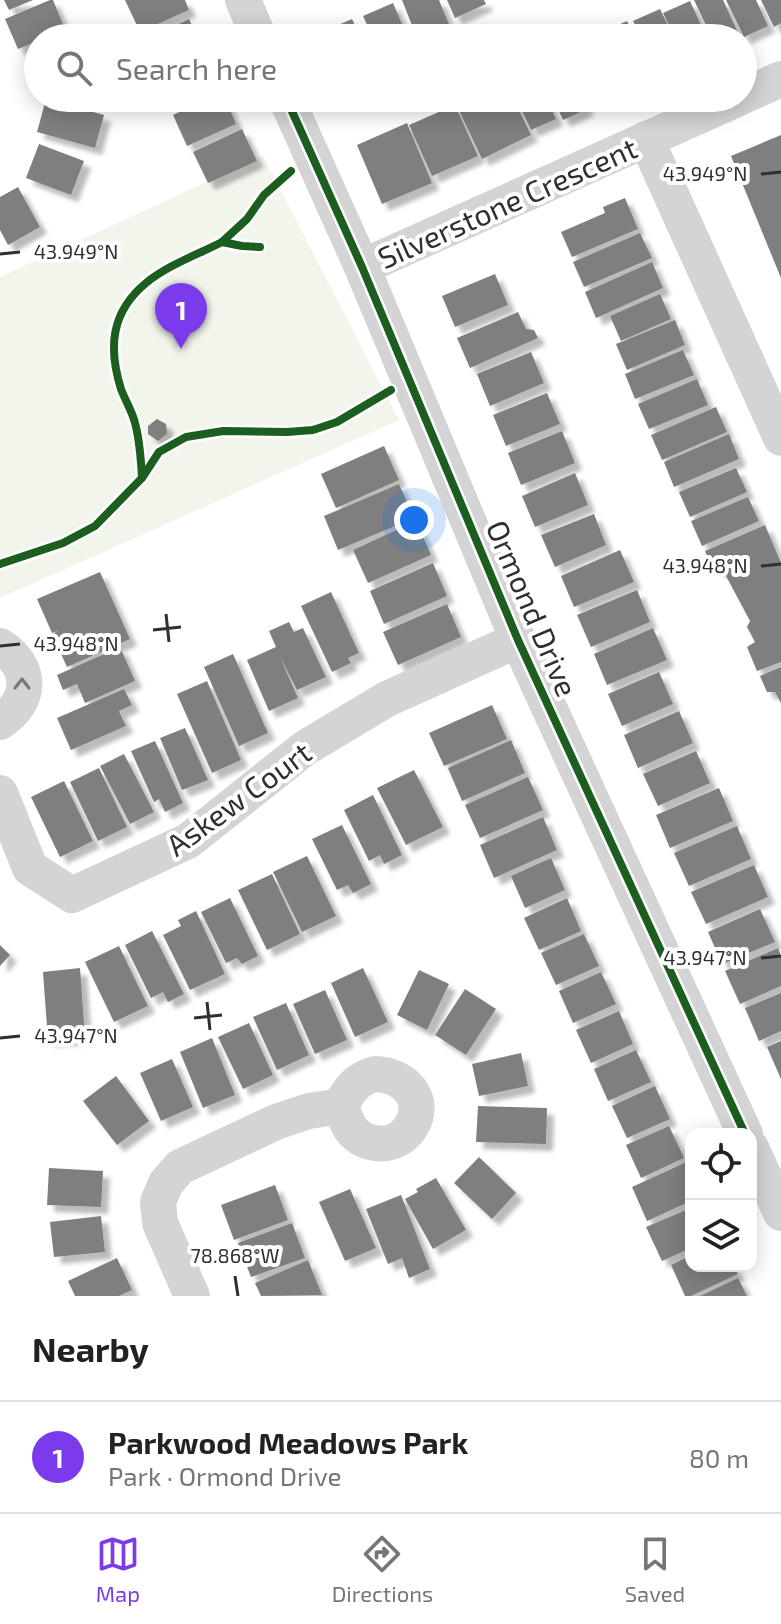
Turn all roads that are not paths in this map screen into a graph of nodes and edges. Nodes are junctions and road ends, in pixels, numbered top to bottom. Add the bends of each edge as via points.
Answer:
1 (245, 1) edge
2 (254, 24) edge
3 (781, 79) edge
4 (757, 90) edge
5 (292, 112) edge
6 (707, 112) edge
7 (646, 139) junction
8 (362, 267) junction
9 (781, 438) edge
10 (518, 640) junction
11 (0, 646) edge
12 (0, 722) edge
13 (0, 793) edge
14 (341, 1106) dead end
15 (742, 1128) edge
16 (757, 1161) edge
17 (781, 1213) edge
18 (192, 1296) edge

1 - 2 street
3 - 4 street, Silverstone Crescent
5 - 8 street, Ormond Drive
6 - 7 street, Silverstone Crescent
7 - 8 street, Silverstone Crescent
7 - 9 street
8 - 10 street, Ormond Drive
10 - 13 street, Askew Court via 387,699 305,748 188,841 72,895 30,868
10 - 15 street, Ormond Drive
12 -> 11 street via 12,714 24,690 19,663
14 - 18 street via 276,1122 180,1167 166,1183 158,1202 160,1223
16 - 17 street

